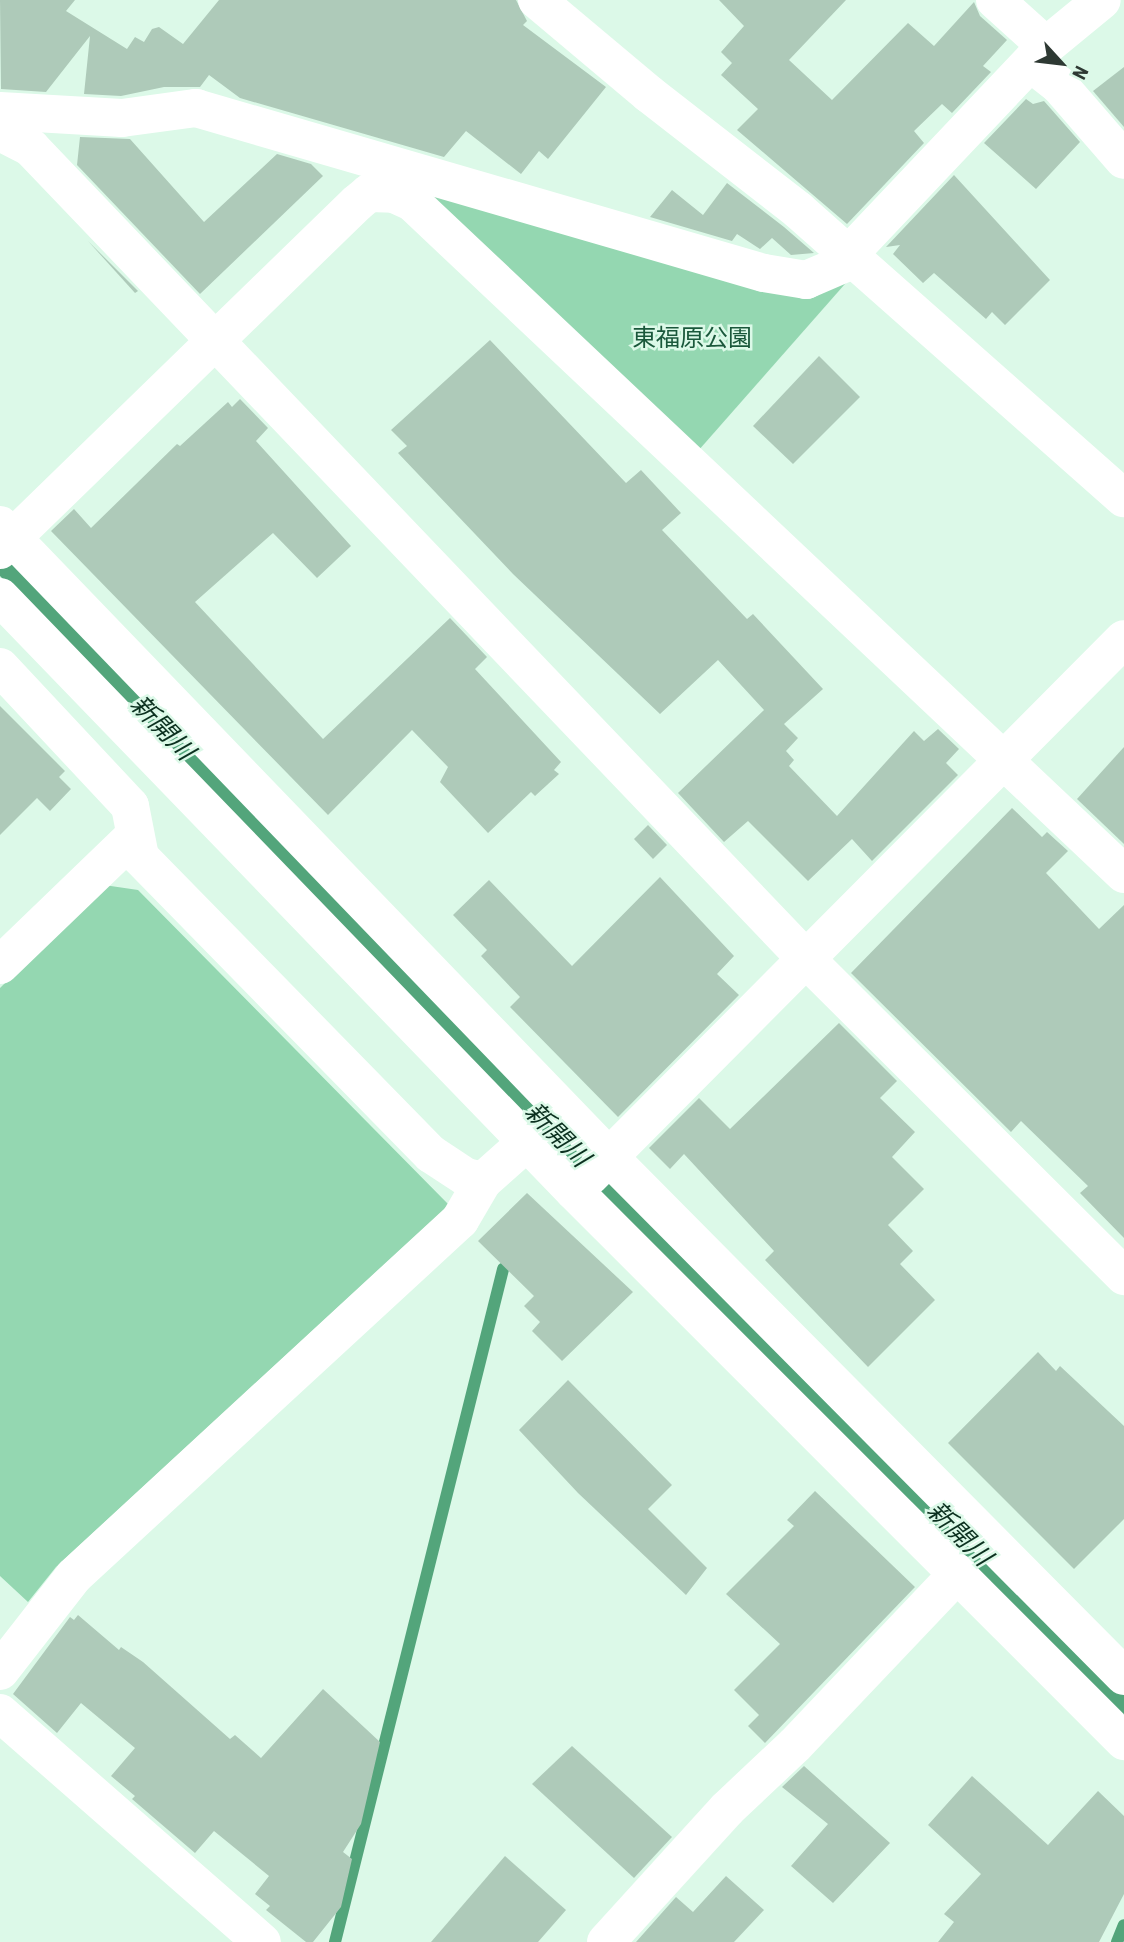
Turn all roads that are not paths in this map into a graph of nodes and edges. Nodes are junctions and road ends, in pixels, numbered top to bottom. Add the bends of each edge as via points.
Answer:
1 (537, 0) edge
2 (995, 0) edge
3 (1102, 0) edge
4 (1039, 55) junction
5 (0, 111) edge
6 (0, 132) edge
7 (1124, 160) edge
8 (852, 256) junction
9 (218, 339) junction
10 (1124, 498) edge
11 (4, 540) edge
12 (0, 597) edge
13 (1124, 639) edge
14 (0, 667) edge
15 (1002, 761) junction
16 (134, 836) junction
17 (1124, 873) edge
18 (807, 960) junction
19 (0, 965) edge
20 (527, 1142) junction
21 (592, 1174) junction
22 (483, 1181) junction
23 (1124, 1276) edge
24 (958, 1573) junction
25 (0, 1671) edge
26 (1124, 1676) edge
27 (0, 1713) edge
28 (1124, 1741) edge
29 (262, 1942) edge
30 (606, 1942) edge

1 - 8 street
2 - 4 street
3 - 4 street
4 - 7 street
4 - 8 street
5 - 8 street via 122,118 196,108 764,274 806,280
6 - 9 street via 31,148
8 - 10 street via 976,372
9 - 11 street
9 - 15 street via 369,193 394,194 412,202
9 - 18 street
11 - 21 street
12 - 20 street
13 - 15 street
14 - 16 street via 130,806
15 - 17 street
15 - 18 street
16 - 19 street
16 - 22 street via 149,866 431,1154 466,1177
18 - 21 street
18 - 23 street
20 - 21 street
20 - 22 street
21 - 24 street
21 - 26 street
22 - 25 street via 460,1220 74,1576
24 - 28 street
24 - 30 street via 795,1745 727,1809
27 - 29 street

